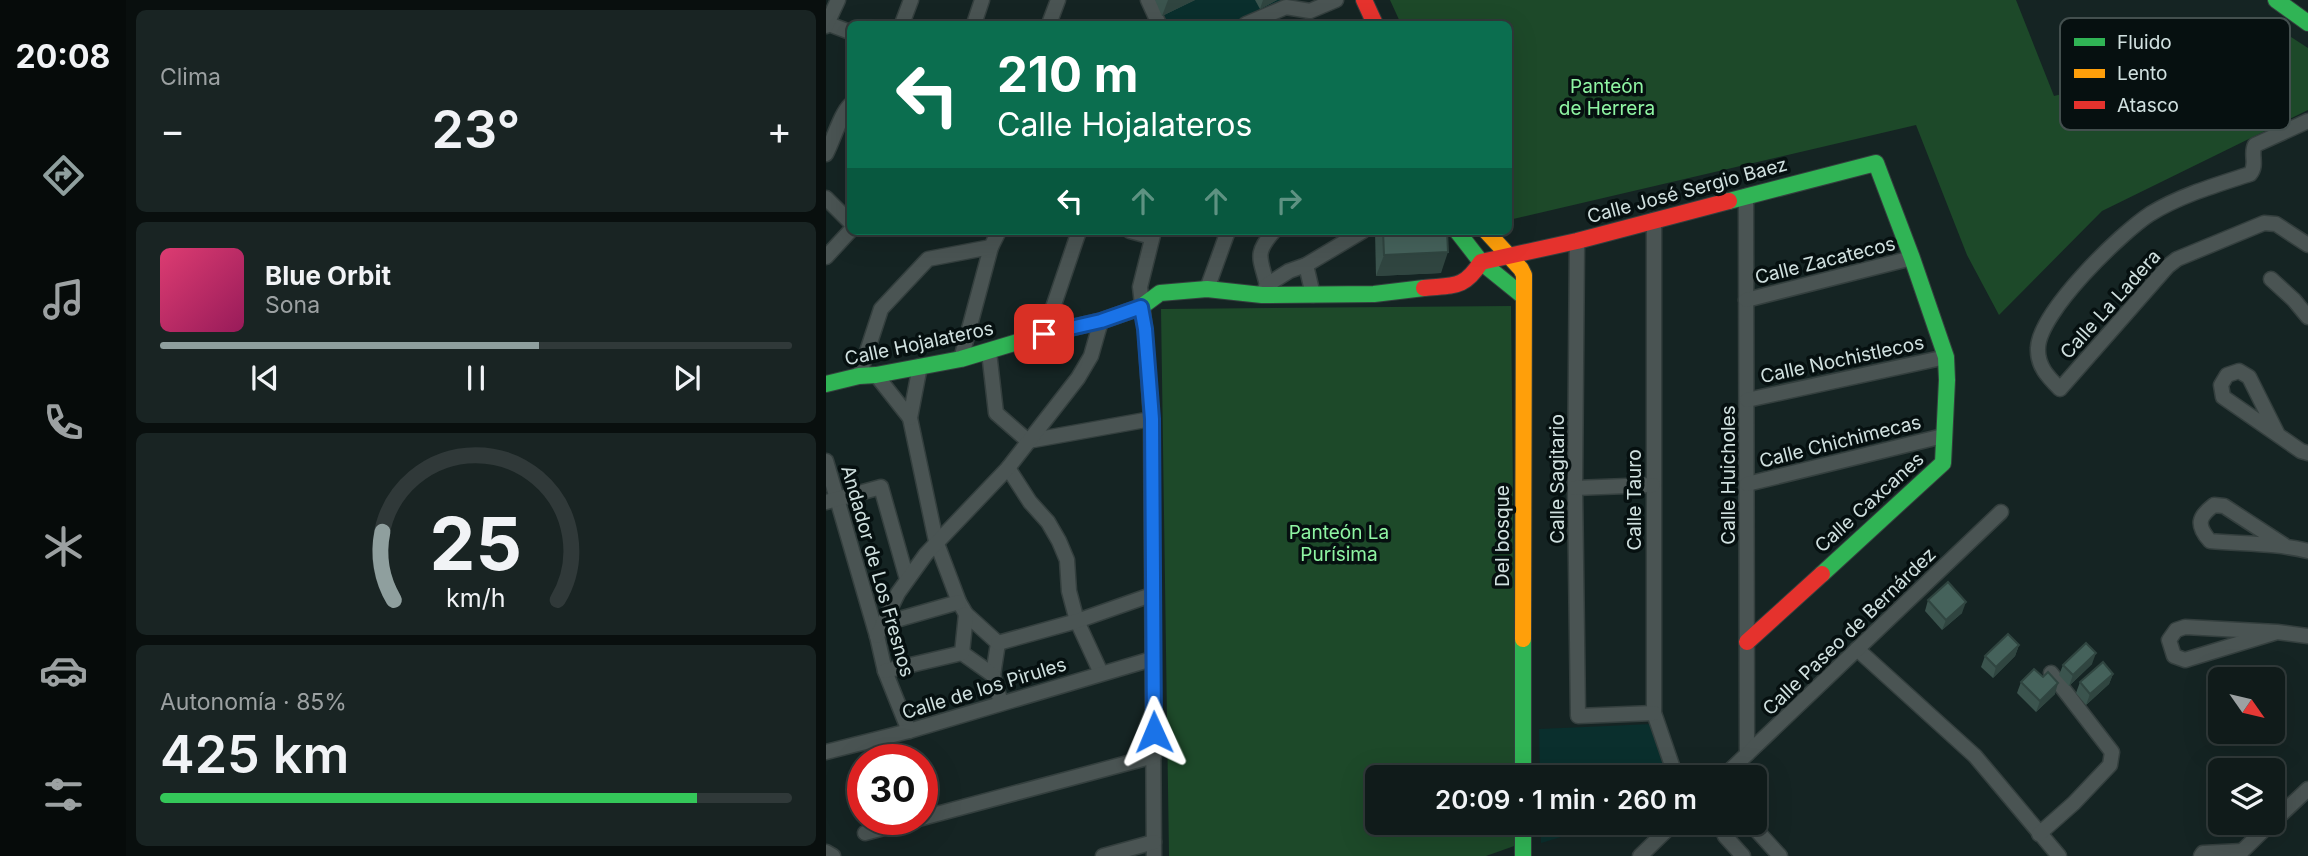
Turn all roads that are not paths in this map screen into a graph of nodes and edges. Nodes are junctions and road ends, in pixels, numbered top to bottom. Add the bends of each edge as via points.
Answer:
1 (838, 0) edge
2 (911, 0) edge
3 (982, 0) edge
4 (1058, 0) edge
5 (1148, 0) edge
6 (1336, 0) edge
7 (1364, 0) edge
8 (1373, 0) edge
9 (2276, 0) edge
10 (903, 21) edge
11 (976, 21) edge
12 (1050, 21) edge
13 (1158, 21) edge
14 (1253, 21) edge
15 (1374, 21) edge
16 (1382, 21) edge
17 (2308, 23) edge
18 (827, 24) edge
19 (847, 31) edge
20 (847, 108) edge
21 (2308, 121) edge
22 (2290, 129) edge
23 (2288, 130) edge
24 (826, 154) edge
25 (1876, 163) joint
26 (1746, 196) junction
27 (826, 198) edge
28 (847, 219) edge
29 (1654, 220) junction
30 (847, 234) edge
31 (997, 235) edge
32 (1078, 235) edge
33 (1153, 235) edge
34 (1227, 235) edge
35 (1271, 235) edge
36 (1356, 235) edge
37 (1460, 235) edge
38 (1490, 235) edge
39 (1577, 241) junction
40 (2308, 245) edge
41 (991, 247) junction
42 (1509, 255) junction
43 (826, 257) edge
44 (1912, 258) junction
45 (1481, 262) junction
46 (1307, 265) junction
47 (2271, 279) dead end
48 (1207, 289) junction
49 (1265, 290) junction
50 (1313, 295) junction
51 (1523, 296) junction
52 (1746, 300) junction
53 (1141, 307) junction
54 (2308, 317) edge
55 (1101, 321) junction
56 (1044, 334) junction
57 (989, 352) junction
58 (1946, 357) junction
59 (961, 359) junction
60 (920, 366) junction
61 (876, 375) junction
62 (859, 376) junction
63 (826, 384) edge
64 (1747, 400) junction
65 (910, 418) junction
66 (1152, 419) junction
67 (2277, 433) junction
68 (1943, 436) junction
69 (1028, 441) junction
70 (2308, 453) edge
71 (826, 461) edge
72 (1008, 468) junction
73 (1747, 484) junction
74 (1653, 485) junction
75 (1575, 488) junction
76 (831, 500) edge
77 (2001, 512) dead end
78 (936, 541) junction
79 (2284, 545) junction
80 (2308, 551) edge
81 (906, 579) junction
82 (1151, 595) junction
83 (962, 608) junction
84 (1077, 621) junction
85 (880, 630) junction
86 (2277, 632) junction
87 (2308, 636) edge
88 (1747, 642) junction
89 (998, 643) junction
90 (1857, 649) junction
91 (962, 653) junction
92 (1152, 659) junction
93 (885, 671) junction
94 (1101, 673) junction
95 (2052, 673) edge
96 (993, 675) junction
97 (1001, 704) junction
98 (1654, 713) junction
99 (909, 731) junction
100 (826, 752) edge
101 (1747, 754) junction
102 (1154, 756) junction
103 (1523, 765) edge
104 (1672, 765) edge
105 (1736, 765) edge
106 (2308, 789) edge
107 (2285, 811) edge
108 (938, 813) edge
109 (2039, 834) junction
110 (1523, 835) edge
111 (1662, 835) edge
112 (1725, 835) edge
113 (1761, 835) edge
114 (2259, 835) edge
115 (1154, 849) edge
116 (826, 852) edge
117 (2240, 853) edge
118 (833, 856) edge
119 (1103, 856) edge
120 (1523, 856) edge
121 (1640, 856) edge
122 (1743, 856) edge
123 (1780, 856) edge
124 (2059, 856) edge
125 (2201, 856) edge

1 - 18 street
2 - 10 street
3 - 11 street
4 - 12 street
5 - 13 street
6 - 14 street via 1310,11 1286,7
7 - 15 street
8 - 16 street
9 - 17 street
18 - 19 street
20 - 24 street
21 - 22 street, Calle La Ladera
23 - 40 street, Calle La Ladera via 2253,147 2250,174 2191,194 2116,240 2054,310 2038,345 2039,361 2060,389 2177,259 2264,223 2276,224
25 - 26 street, Calle José Sergio Baez
25 - 44 street, Calle Caxcanes
26 - 29 street, Calle José Sergio Baez
26 - 52 street, Calle Huicholes
27 - 28 street
29 - 39 street, Calle José Sergio Baez
29 - 74 street, Calle Tauro
30 - 43 street
31 - 41 street
32 - 56 street
33 - 53 street via 1140,288
34 - 48 street
35 - 49 street via 1259,252
36 - 46 street
37 - 45 street
38 - 42 street, Del bosque
39 - 42 street, Calle José Sergio Baez
39 - 75 street, Calle Sagitario
41 - 59 street
41 - 62 street via 928,259 881,309
42 - 45 street, Calle Hojalateros
42 - 51 street, Del bosque via 1524,275
44 - 52 street, Calle Zacatecos
44 - 58 street, Calle Caxcanes
45 - 50 street, Calle Hojalateros via 1468,281 1449,287
45 - 51 street
46 - 49 street via 1289,271
46 - 50 street
47 - 54 street
48 - 49 street, Calle Hojalateros
48 - 53 street, Calle Hojalateros via 1160,293
49 - 50 street, Calle Hojalateros
51 - 103 street, Del bosque
52 - 64 street, Calle Huicholes
53 - 55 street, Calle Hojalateros
53 - 66 street
55 - 56 street, Calle Hojalateros
55 - 69 street via 1091,356 1078,378
56 - 57 street, Calle Hojalateros
57 - 59 street, Calle Hojalateros
57 - 69 street via 996,413
58 - 64 street, Calle Nochistlecos
58 - 68 street, Calle Caxcanes
59 - 60 street, Calle Hojalateros
60 - 61 street, Calle Hojalateros
60 - 65 street
61 - 62 street, Calle Hojalateros
61 - 65 street
62 - 63 street, Calle Hojalateros
64 - 73 street, Calle Huicholes
65 - 78 street
66 - 69 street
66 - 82 street
67 - 67 street via 2224,397 2221,385 2227,375 2239,371 2249,377
67 - 70 street
68 - 73 street, Calle Chichimecas
68 - 88 street, Calle Caxcanes via 1943,463
69 - 72 street
71 - 76 street, Andador de Los Fresnos
72 - 78 street
72 - 84 street via 1059,541 1067,560
73 - 88 street, Calle Huicholes
74 - 75 street
74 - 98 street, Calle Tauro
75 - 98 street, Calle Sagitario via 1578,716
76 - 81 street via 881,487
76 - 85 street, Andador de Los Fresnos
77 - 90 street, Calle Paseo de Bernárdez
78 - 81 street
78 - 83 street
79 - 79 street via 2224,506 2214,505 2200,524 2210,541
79 - 80 street
81 - 85 street
82 - 84 street
82 - 92 street
83 - 85 street
83 - 89 street
83 - 91 street
84 - 89 street
84 - 94 street
85 - 93 street, Andador de Los Fresnos
86 - 86 street via 2185,627 2169,640 2174,656 2185,660
86 - 87 street
88 - 101 street, Calle Huicholes
89 - 96 street
90 - 101 street, Calle Paseo de Bernárdez
90 - 109 street via 1975,756
91 - 93 street
91 - 96 street
92 - 94 street, Calle de los Pirules
92 - 102 street
93 - 99 street, Andador de Los Fresnos
94 - 97 street, Calle de los Pirules
95 - 109 street via 2112,752 2110,765
96 - 97 street
97 - 99 street, Calle de los Pirules
98 - 104 street, Calle Tauro
99 - 100 street, Calle de los Pirules
101 - 105 street, Calle Paseo de Bernárdez
102 - 108 street
102 - 115 street
106 - 107 street
109 - 124 street
110 - 120 street
111 - 121 street
112 - 122 street
113 - 123 street
114 - 117 street
115 - 119 street
116 - 118 street
117 - 125 street

